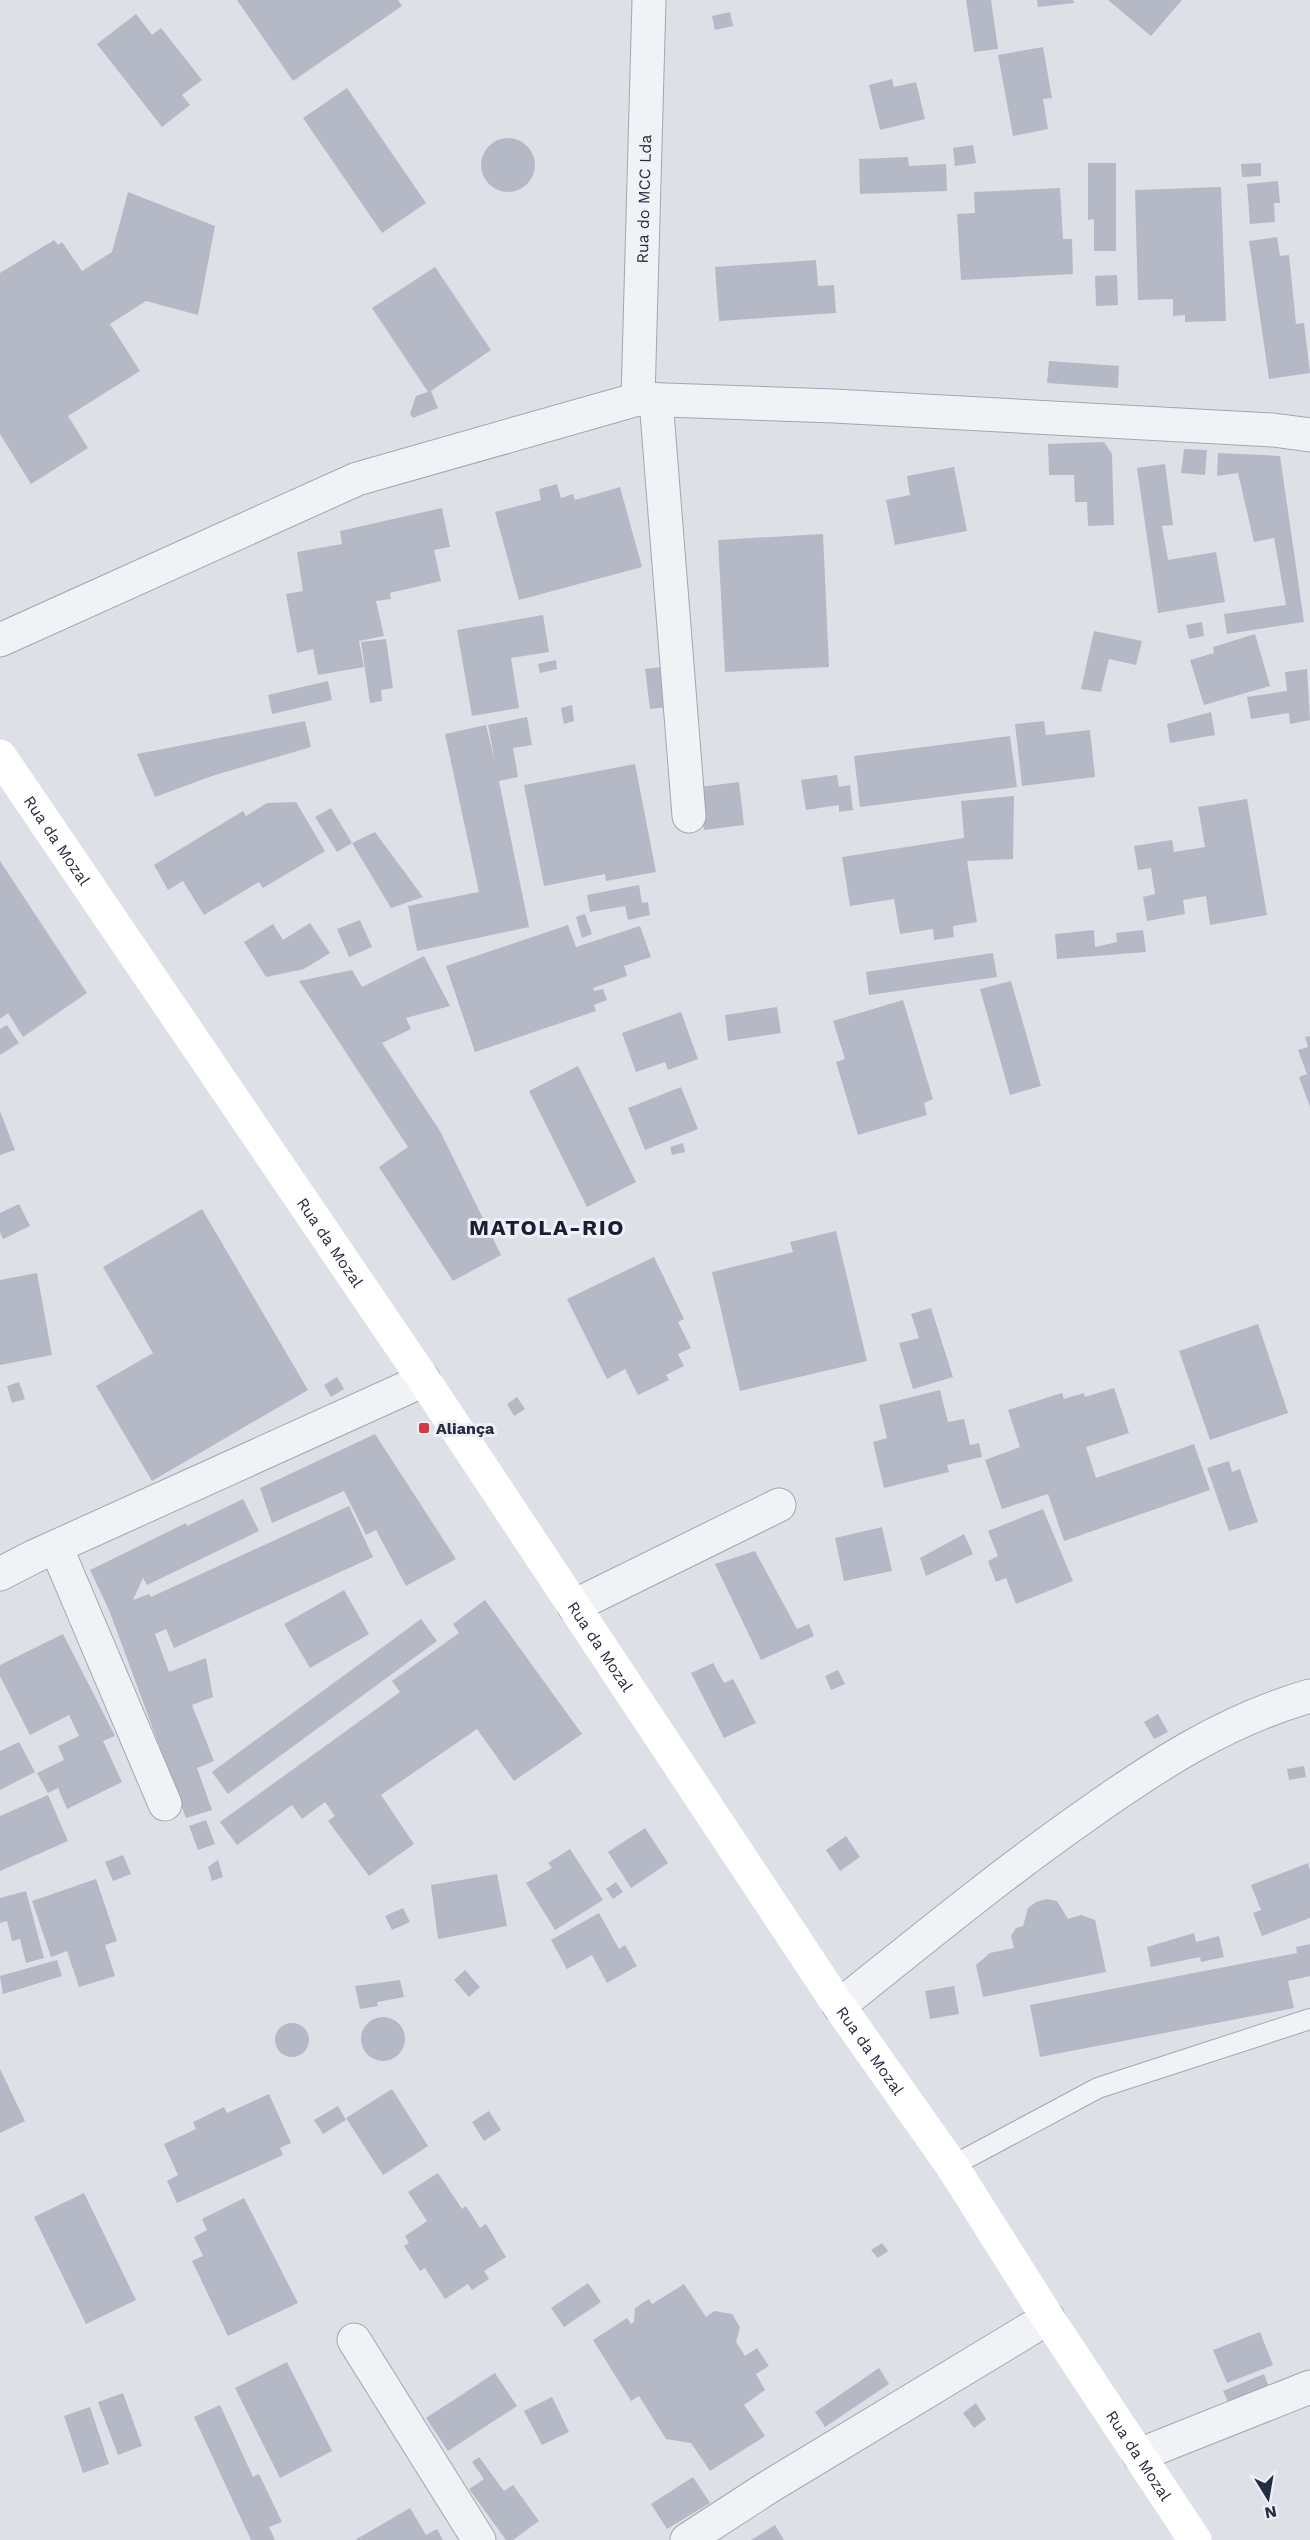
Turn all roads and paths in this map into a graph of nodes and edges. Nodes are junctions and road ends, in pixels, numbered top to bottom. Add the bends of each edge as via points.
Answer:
1 (649, 0) edge
2 (647, 400) junction
3 (1310, 435) edge
4 (0, 640) edge
5 (0, 756) edge
6 (689, 816) dead end
7 (424, 1380) junction
8 (779, 1505) dead end
9 (56, 1547) junction
10 (0, 1574) edge
11 (574, 1606) junction
12 (1310, 1696) edge
13 (165, 1804) dead end
14 (839, 2006) junction
15 (1310, 2019) edge
16 (952, 2166) junction
17 (1048, 2318) junction
18 (354, 2340) dead end
19 (1310, 2387) edge
20 (1139, 2456) junction
21 (479, 2540) edge
22 (687, 2540) edge
23 (1195, 2540) edge

1 - 2 street, Rua do MCC Lda
2 - 3 street via 834,406
2 - 4 street via 357,479
2 - 6 street, Rua do MCC Lda
5 - 7 main road, Rua da Mozal
7 - 9 street
7 - 11 main road, Rua da Mozal
8 - 11 street
9 - 10 street
9 - 13 street
11 - 14 main road, Rua da Mozal
12 - 14 street via 1198,1742 1147,1772 1038,1849
14 - 16 main road, Rua da Mozal
15 - 16 lane via 1098,2088
16 - 17 main road, Rua da Mozal
17 - 20 main road, Rua da Mozal
17 - 22 street via 767,2487
18 - 21 street
19 - 20 street
20 - 23 main road, Rua da Mozal

